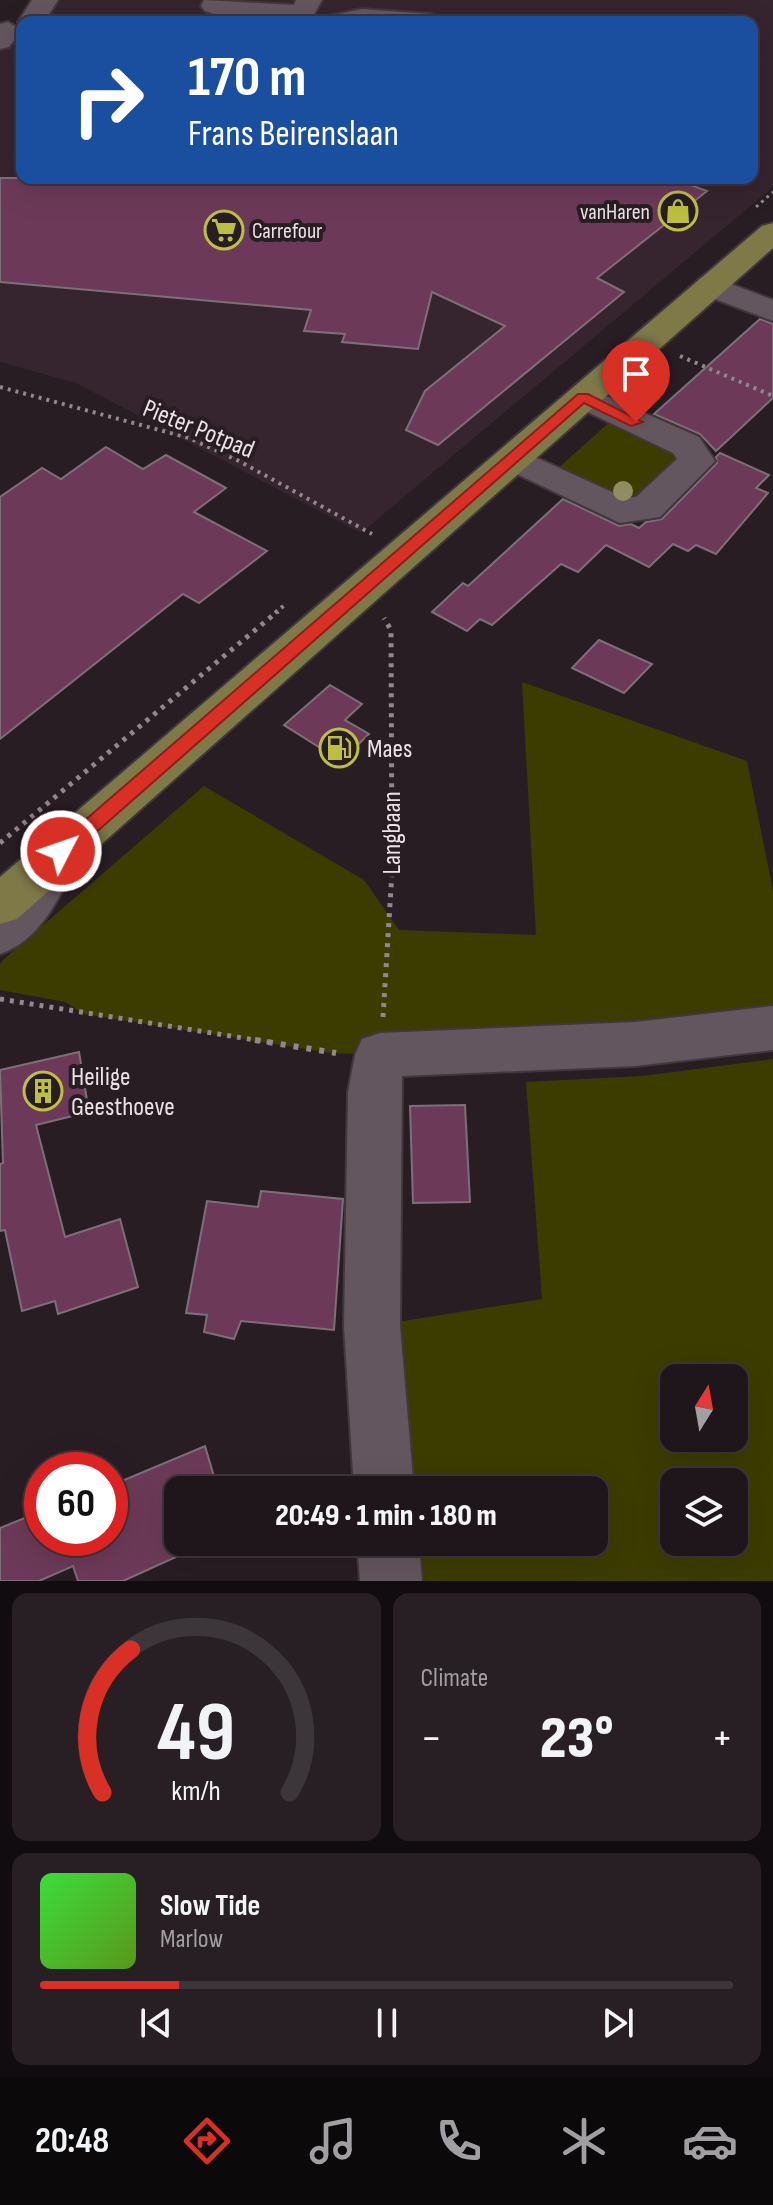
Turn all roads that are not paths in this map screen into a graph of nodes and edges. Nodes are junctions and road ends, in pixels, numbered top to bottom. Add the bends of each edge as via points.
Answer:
1 (45, 0) edge
2 (217, 0) edge
3 (306, 6) edge
4 (28, 16) edge
5 (770, 237) edge
6 (710, 286) junction
7 (773, 311) edge
8 (583, 397) junction
9 (513, 458) junction
10 (61, 851) junction
11 (0, 876) edge
12 (0, 905) edge
13 (0, 934) edge
14 (773, 1028) edge
15 (383, 1476) edge
16 (389, 1556) edge
17 (391, 1581) edge

1 - 4 street
2 - 3 street via 214,6
5 - 6 main road
6 - 7 street
6 - 8 main road
8 - 9 main road
8 - 9 street via 686,445 697,461 647,508 620,511
9 - 10 main road
10 - 11 street
10 - 12 main road
10 - 13 street via 27,910
14 - 15 street via 635,1044 380,1055 374,1092 372,1326
16 - 17 street

